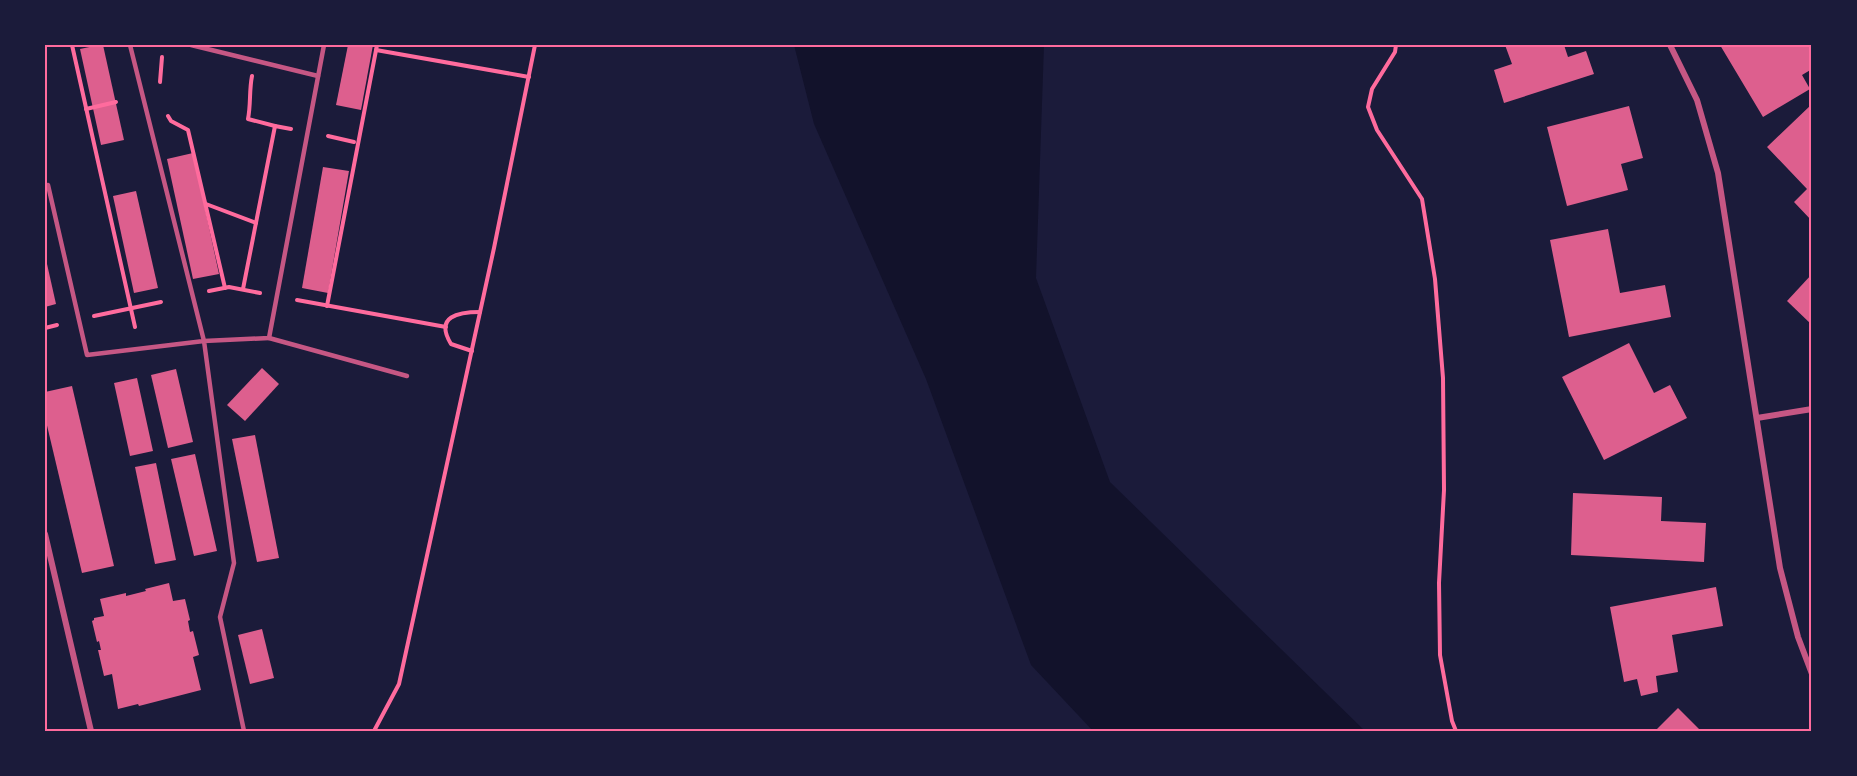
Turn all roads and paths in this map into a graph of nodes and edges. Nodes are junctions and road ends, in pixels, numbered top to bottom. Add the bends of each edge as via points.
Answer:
1 (72, 45) edge
2 (130, 45) edge
3 (191, 45) edge
4 (324, 45) edge
5 (535, 45) edge
6 (1396, 45) edge
7 (1670, 45) edge
8 (376, 47) edge
9 (162, 57) dead end
10 (252, 74) dead end
11 (318, 76) junction
12 (529, 77) junction
13 (162, 90) dead end
14 (116, 102) dead end
15 (166, 108) dead end
16 (86, 109) junction
17 (275, 126) junction
18 (294, 129) dead end
19 (328, 136) dead end
20 (354, 142) dead end
21 (48, 185) dead end
22 (206, 204) junction
23 (256, 222) junction
24 (225, 288) junction
25 (243, 289) junction
26 (206, 292) dead end
27 (261, 293) dead end
28 (297, 300) dead end
29 (161, 302) dead end
30 (327, 306) junction
31 (131, 308) junction
32 (480, 312) junction
33 (94, 316) dead end
34 (57, 326) dead end
35 (135, 327) dead end
36 (446, 327) junction
37 (45, 328) edge
38 (269, 338) junction
39 (204, 341) junction
40 (472, 351) junction
41 (407, 376) dead end
42 (1812, 409) edge
43 (1757, 418) junction
44 (45, 534) edge
45 (1812, 674) edge
46 (91, 731) edge
47 (244, 731) edge
48 (374, 731) edge
49 (1456, 731) edge

1 - 16 path
2 - 39 lane
3 - 11 lane
4 - 11 lane
5 - 12 path
6 - 49 path via 1372,89 1368,107 1377,130 1422,199 1436,279 1443,390 1440,655
7 - 43 street via 1697,100 1718,173
8 - 12 path
8 - 30 path
9 - 13 path
10 - 17 path via 248,119
11 - 38 lane
12 - 32 path
14 - 16 path
15 - 22 path via 171,121 188,130
16 - 31 path
17 - 18 path
17 - 23 path
19 - 20 path
21 - 39 lane via 87,355
22 - 23 path
22 - 24 path
23 - 25 path
24 - 25 path
24 - 26 path
25 - 27 path
28 - 30 path
29 - 31 path
30 - 36 path
31 - 33 path
31 - 35 path
32 - 36 path via 455,314
32 - 40 path
34 - 37 path
36 - 40 path via 450,344
38 - 39 lane
38 - 41 lane
39 - 47 lane via 234,563 220,617
40 - 48 path via 399,684
42 - 43 street
43 - 45 street via 1788,603
44 - 46 street

